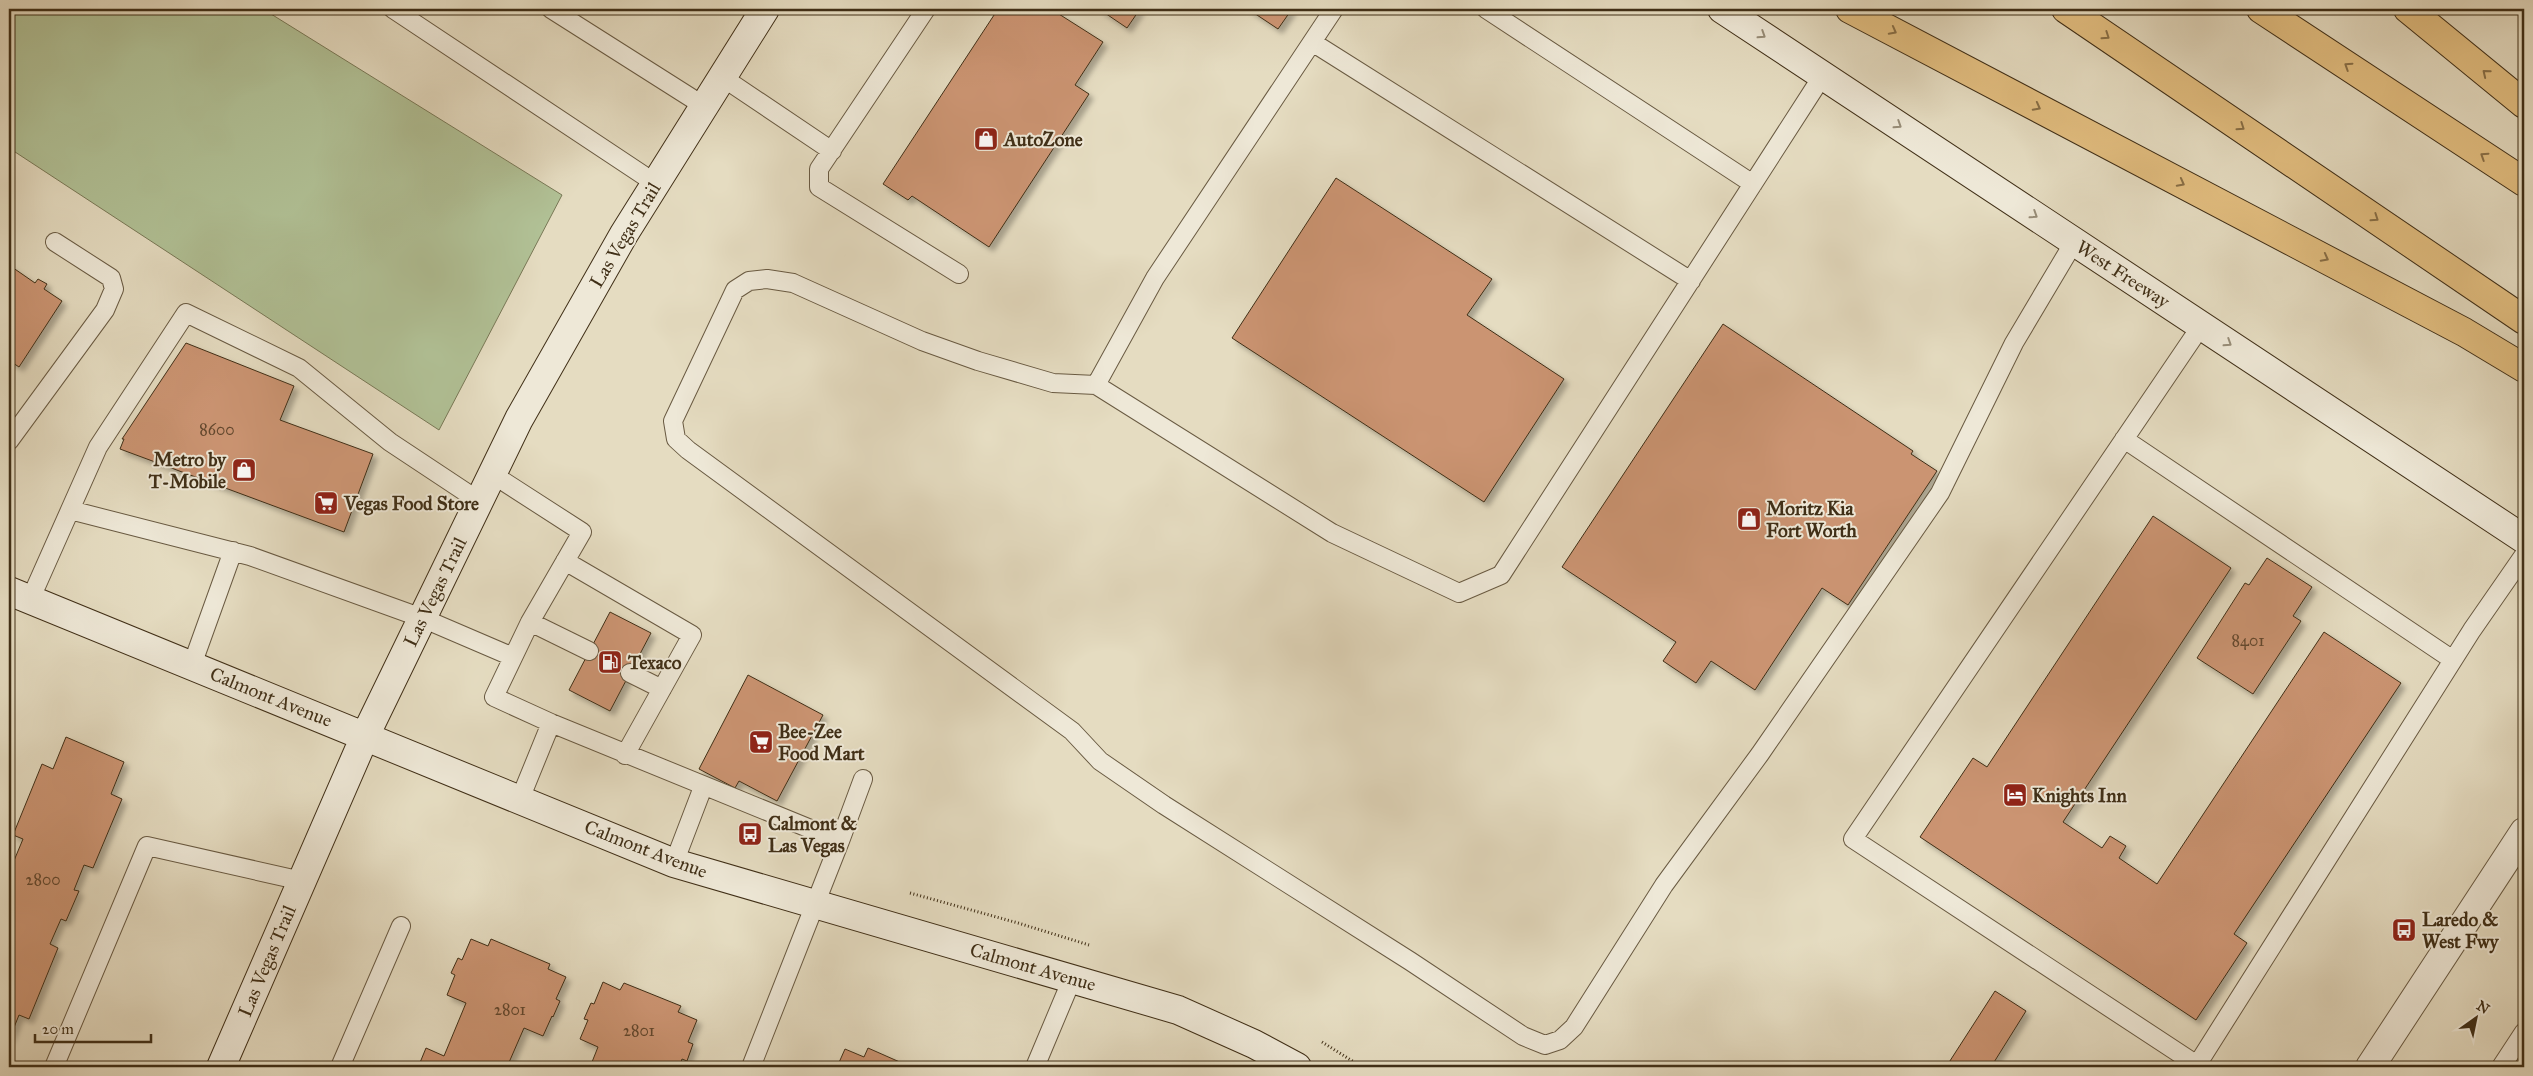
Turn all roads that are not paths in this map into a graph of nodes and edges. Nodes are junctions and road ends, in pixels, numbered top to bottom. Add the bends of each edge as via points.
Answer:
1 (393, 9) edge
2 (765, 9) edge
3 (926, 9) edge
4 (1334, 9) edge
5 (1486, 9) edge
6 (1722, 9) edge
7 (1850, 9) edge
8 (2066, 9) edge
9 (2261, 9) edge
10 (2408, 9) edge
11 (560, 11) edge
12 (1312, 42) junction
13 (1823, 75) junction
14 (722, 77) junction
15 (2524, 104) edge
16 (704, 106) junction
17 (832, 151) junction
18 (2524, 182) edge
19 (655, 184) junction
20 (1753, 184) junction
21 (56, 242) dead end
22 (2074, 242) junction
23 (959, 274) dead end
24 (1691, 281) junction
25 (2524, 320) edge
26 (2201, 326) junction
27 (2524, 368) edge
28 (1096, 385) junction
29 (2124, 439) junction
30 (9, 441) edge
31 (492, 474) junction
32 (479, 501) junction
33 (70, 510) junction
34 (2524, 539) edge
35 (233, 551) junction
36 (2524, 556) edge
37 (565, 561) junction
38 (20, 595) edge
39 (422, 618) junction
40 (530, 622) junction
41 (589, 652) dead end
42 (513, 658) junction
43 (2453, 660) junction
44 (192, 665) junction
45 (630, 673) dead end
46 (662, 688) junction
47 (551, 723) junction
48 (365, 736) junction
49 (625, 755) junction
50 (863, 779) dead end
51 (703, 786) junction
52 (520, 799) junction
53 (2524, 832) edge
54 (840, 841) junction
55 (674, 863) junction
56 (302, 881) junction
57 (817, 904) junction
58 (401, 926) dead end
59 (1072, 979) junction
60 (2524, 1032) edge
61 (54, 1067) edge
62 (221, 1067) edge
63 (340, 1067) edge
64 (751, 1067) edge
65 (1035, 1067) edge
66 (1297, 1067) edge
67 (2370, 1067) edge
68 (2501, 1067) edge

1 - 19 lane
2 - 14 main road, Las Vegas Trail
3 - 17 lane
4 - 12 lane
5 - 20 lane
6 -> 13 main road, West Freeway
7 -> 27 highway via 2464,332
8 -> 25 highway
18 -> 9 highway
15 -> 10 highway
11 - 16 lane
12 - 24 lane
12 - 28 lane via 1155,278
13 - 20 lane
13 -> 22 main road, West Freeway
14 - 16 main road, Las Vegas Trail
14 - 17 lane
16 - 19 main road, Las Vegas Trail
17 - 23 lane via 819,168 819,187
19 - 31 main road, Las Vegas Trail via 519,419
20 - 24 lane
21 - 30 lane via 111,278 114,289 105,310
22 - 26 main road, West Freeway
22 - 28 lane via 2014,343 1940,493 1760,754 1664,885 1574,1027 1560,1040 1545,1045 1523,1036 1100,761 1072,731 688,450 676,439 673,421 736,290 749,281 767,279 793,283 922,341 978,361 1053,383
24 - 28 lane via 1501,575 1459,594 1332,533
26 - 29 lane
26 -> 34 main road, West Freeway
29 - 43 lane
29 - 43 lane via 1853,839 2197,1065
31 - 32 main road, Las Vegas Trail
31 - 37 lane via 582,532
32 - 33 lane via 390,442 299,368 186,313 98,447
32 - 39 main road, Las Vegas Trail
33 - 35 lane
33 - 38 lane
35 - 39 lane
35 - 44 lane
36 - 43 lane
37 - 40 lane
37 - 46 lane via 692,634
38 - 44 main road, Calmont Avenue
39 - 42 lane
39 - 48 main road, Las Vegas Trail
40 - 41 lane
40 - 42 lane
42 - 47 lane via 494,696
44 - 48 main road, Calmont Avenue
45 - 46 lane
46 - 49 lane
47 - 49 lane
47 - 52 lane
48 - 52 main road, Calmont Avenue
48 - 56 main road, Las Vegas Trail
49 - 51 lane
50 - 54 lane
51 - 54 lane
51 - 55 lane
52 - 55 main road, Calmont Avenue
53 - 67 main road
54 - 57 lane
55 - 57 main road, Calmont Avenue
56 - 61 lane via 147,846
56 - 62 main road, Las Vegas Trail
57 - 59 main road, Calmont Avenue
57 - 64 lane
58 - 63 lane
59 - 65 lane
59 - 66 main road, Calmont Avenue via 1178,1010
60 - 68 lane

